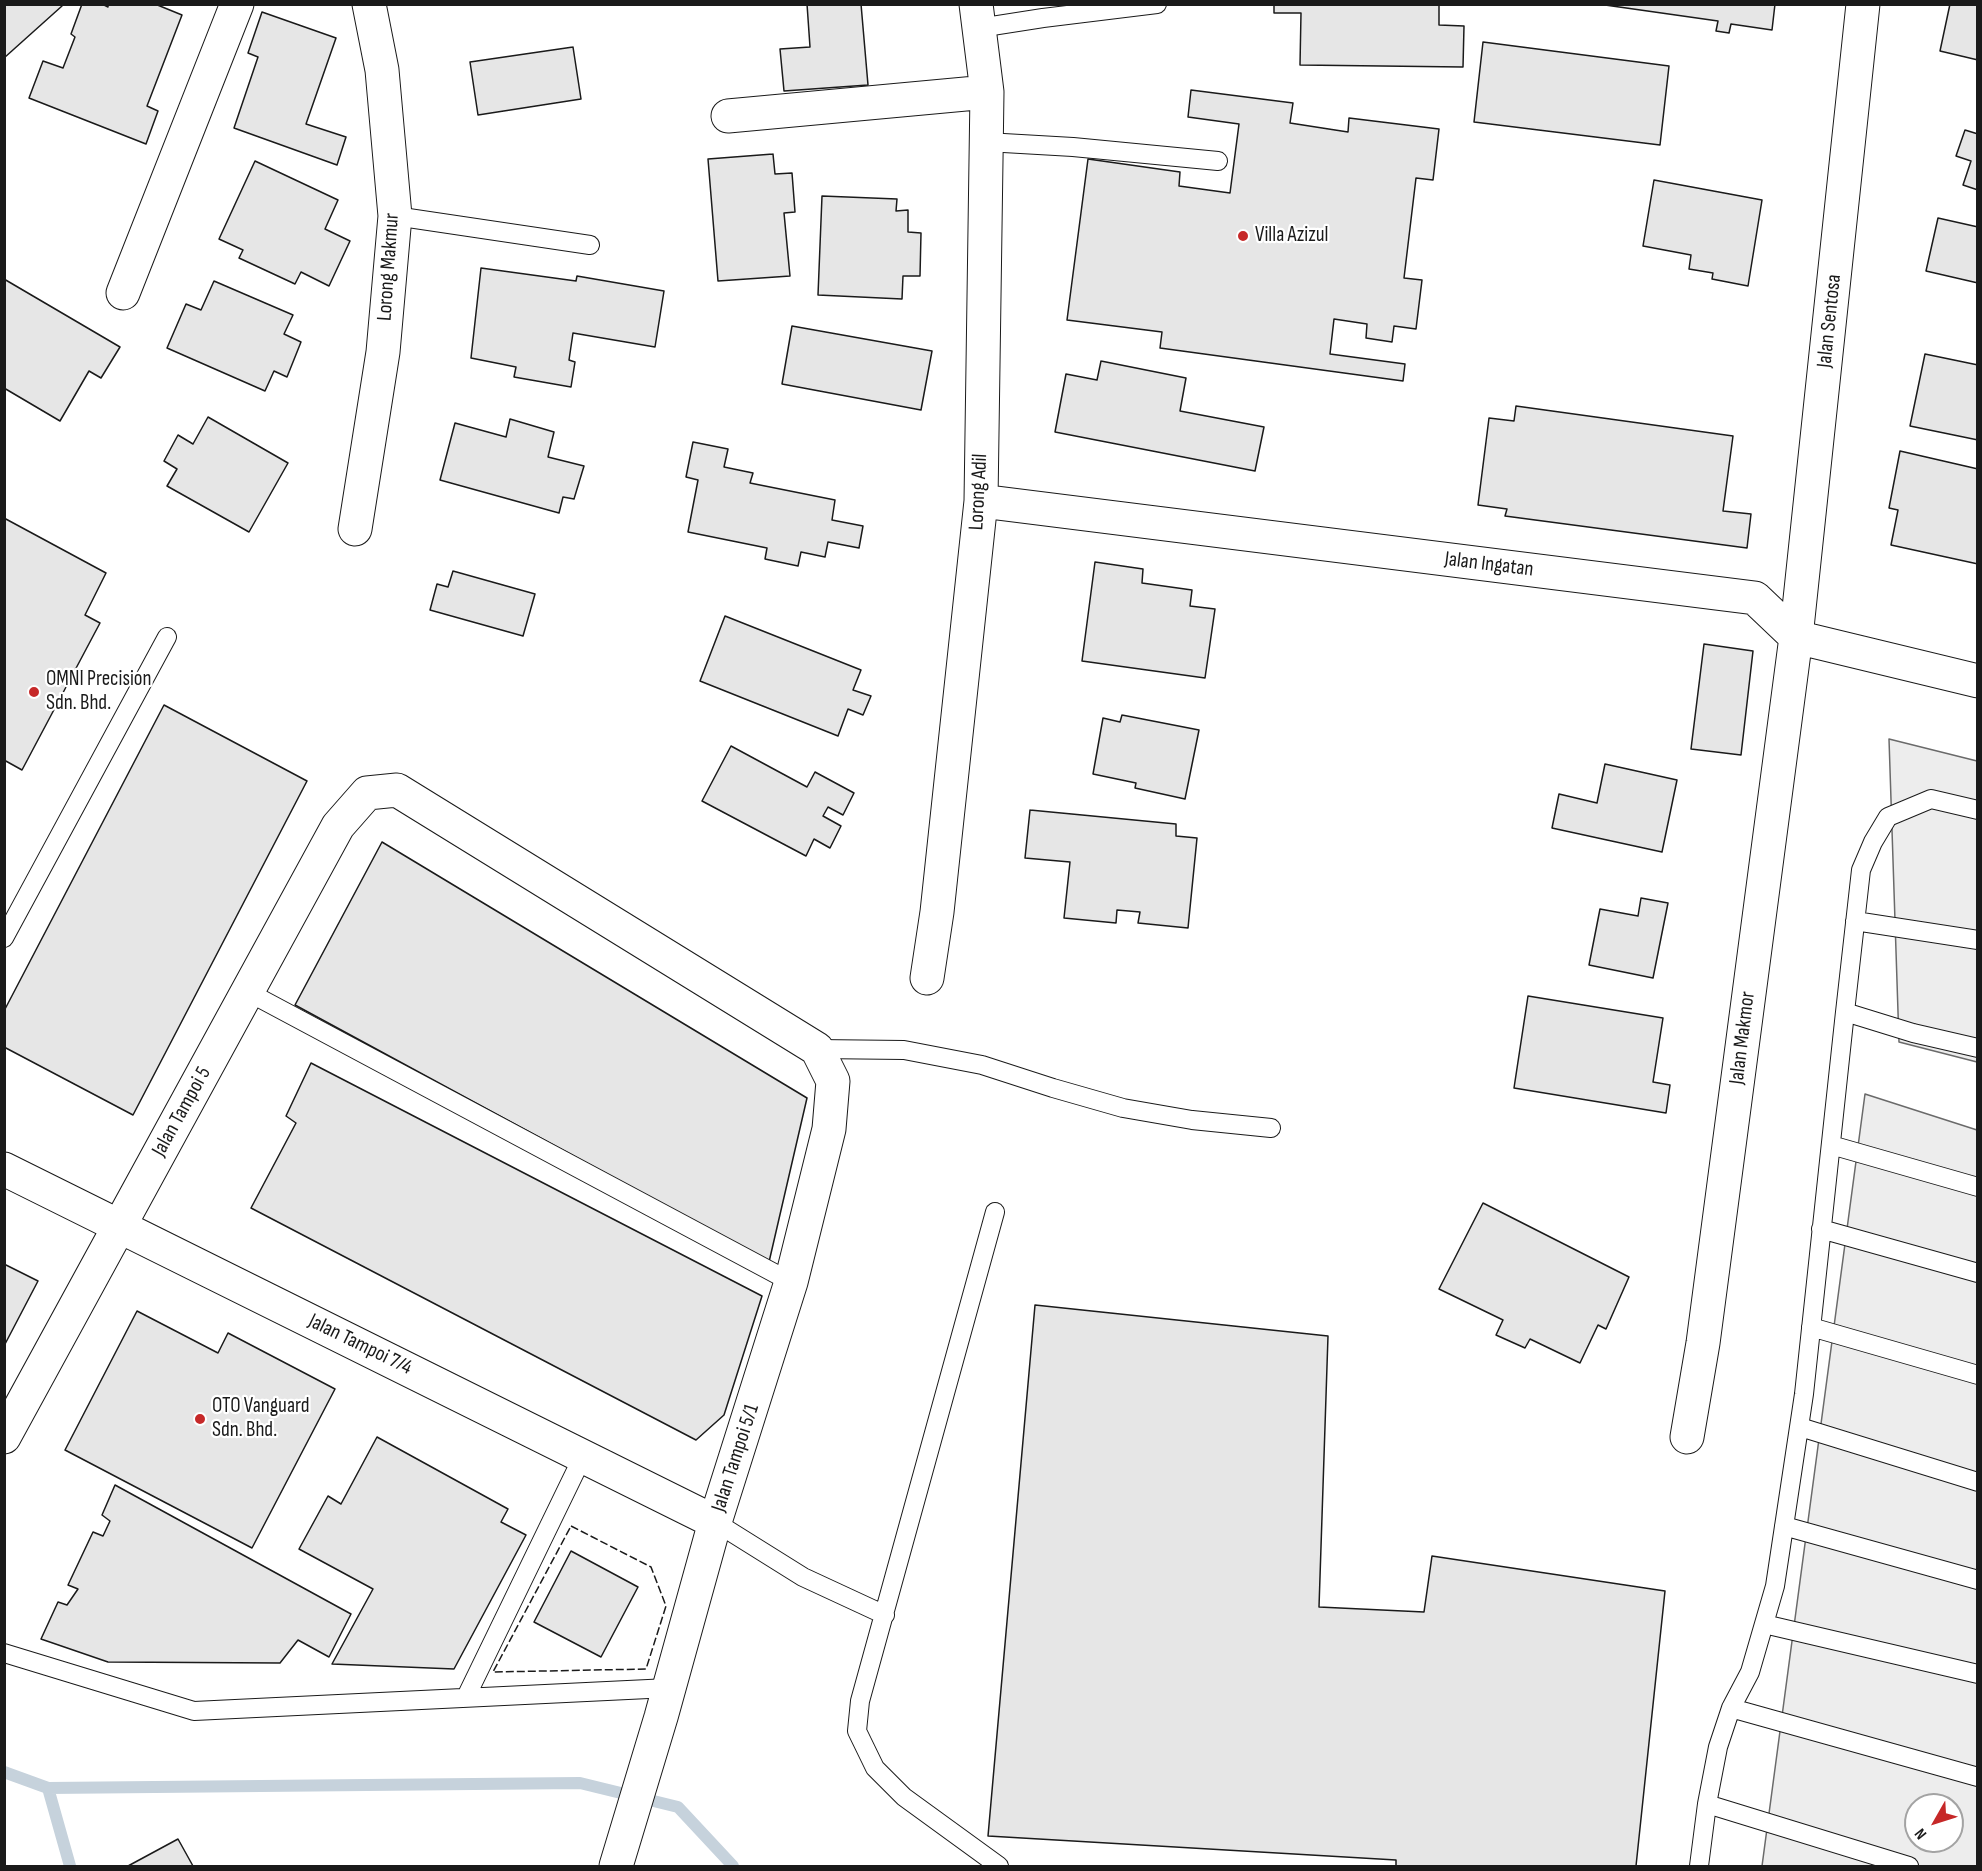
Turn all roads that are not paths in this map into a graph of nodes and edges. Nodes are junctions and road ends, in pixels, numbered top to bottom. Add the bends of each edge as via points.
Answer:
1 (237, 4) edge
2 (369, 4) edge
3 (1157, 4) edge
4 (1863, 4) edge
5 (977, 16) edge
6 (987, 92) junction
7 (728, 116) dead end
8 (986, 142) junction
9 (1218, 160) dead end
10 (395, 216) junction
11 (590, 245) dead end
12 (123, 293) dead end
13 (981, 501) junction
14 (356, 529) dead end
15 (167, 637) dead end
16 (1796, 637) junction
17 (1977, 681) edge
18 (1977, 810) edge
19 (1855, 921) junction
20 (4, 938) edge
21 (1977, 940) edge
22 (927, 978) dead end
23 (248, 992) junction
24 (1845, 1012) junction
25 (1977, 1048) edge
26 (817, 1050) junction
27 (1271, 1128) dead end
28 (1831, 1145) junction
29 (4, 1169) edge
30 (1977, 1187) edge
31 (994, 1212) dead end
32 (120, 1226) junction
33 (1821, 1229) junction
34 (1977, 1273) edge
35 (791, 1282) junction
36 (1811, 1328) junction
37 (1977, 1375) edge
38 (1800, 1427) junction
39 (4, 1437) edge
40 (1688, 1437) dead end
41 (583, 1456) junction
42 (1977, 1482) edge
43 (715, 1522) junction
44 (1784, 1526) junction
45 (1977, 1580) edge
46 (885, 1615) junction
47 (1764, 1624) junction
48 (4, 1653) edge
49 (1977, 1674) edge
50 (466, 1697) junction
51 (665, 1702) junction
52 (1731, 1708) junction
53 (1977, 1778) edge
54 (1707, 1804) junction
55 (616, 1866) edge
56 (999, 1866) edge
57 (1699, 1866) edge
58 (1909, 1866) edge

1 - 12 street
2 - 10 street, Lorong Makmur via 382,70
3 - 5 lane via 1043,18
4 - 16 street, Jalan Sentosa
5 - 6 street, Lorong Adil
6 - 7 street
6 - 8 street, Lorong Adil
8 - 9 lane
8 - 13 street, Lorong Adil
10 - 11 lane
10 - 14 street, Lorong Makmur via 383,352
13 - 16 street, Jalan Ingatan via 1755,598
13 - 22 street, Lorong Adil
15 - 20 lane
16 - 17 street, Jalan Ingatan
16 - 40 street, Jalan Makmor
18 - 19 lane via 1931,799 1888,817 1861,870
19 - 21 lane
19 - 24 lane
23 - 26 street, Jalan Tampoi 5 via 338,826 367,792 397,790
23 - 32 street, Jalan Tampoi 5
23 - 35 lane
24 - 25 lane
24 - 28 lane
26 - 27 lane via 904,1050 982,1065 1123,1108
26 - 35 street, Jalan Tampoi 5/1 via 833,1082 829,1129
28 - 30 lane
28 - 33 lane
29 - 32 street, Jalan Tampoi 7/4
31 - 46 lane
32 - 39 street, Jalan Tampoi 5
32 - 41 street, Jalan Tampoi 7/4
33 - 34 lane
33 - 36 lane
35 - 43 street, Jalan Tampoi 5/1
36 - 37 lane
36 - 38 lane
38 - 42 lane
38 - 44 lane
41 - 43 street, Jalan Tampoi 7/4
41 - 50 lane
43 - 46 lane via 803,1577
43 - 51 street, Jalan Tampoi 5/1
44 - 45 lane
44 - 47 lane via 1775,1586
46 - 56 lane via 860,1701 857,1731 875,1768 904,1797
47 - 49 lane
47 - 52 lane via 1750,1672
48 - 50 lane via 194,1711
50 - 51 lane
51 - 55 street, Jalan Tampoi 5/1
52 - 53 lane
52 - 54 lane
54 - 57 lane
54 - 58 lane

